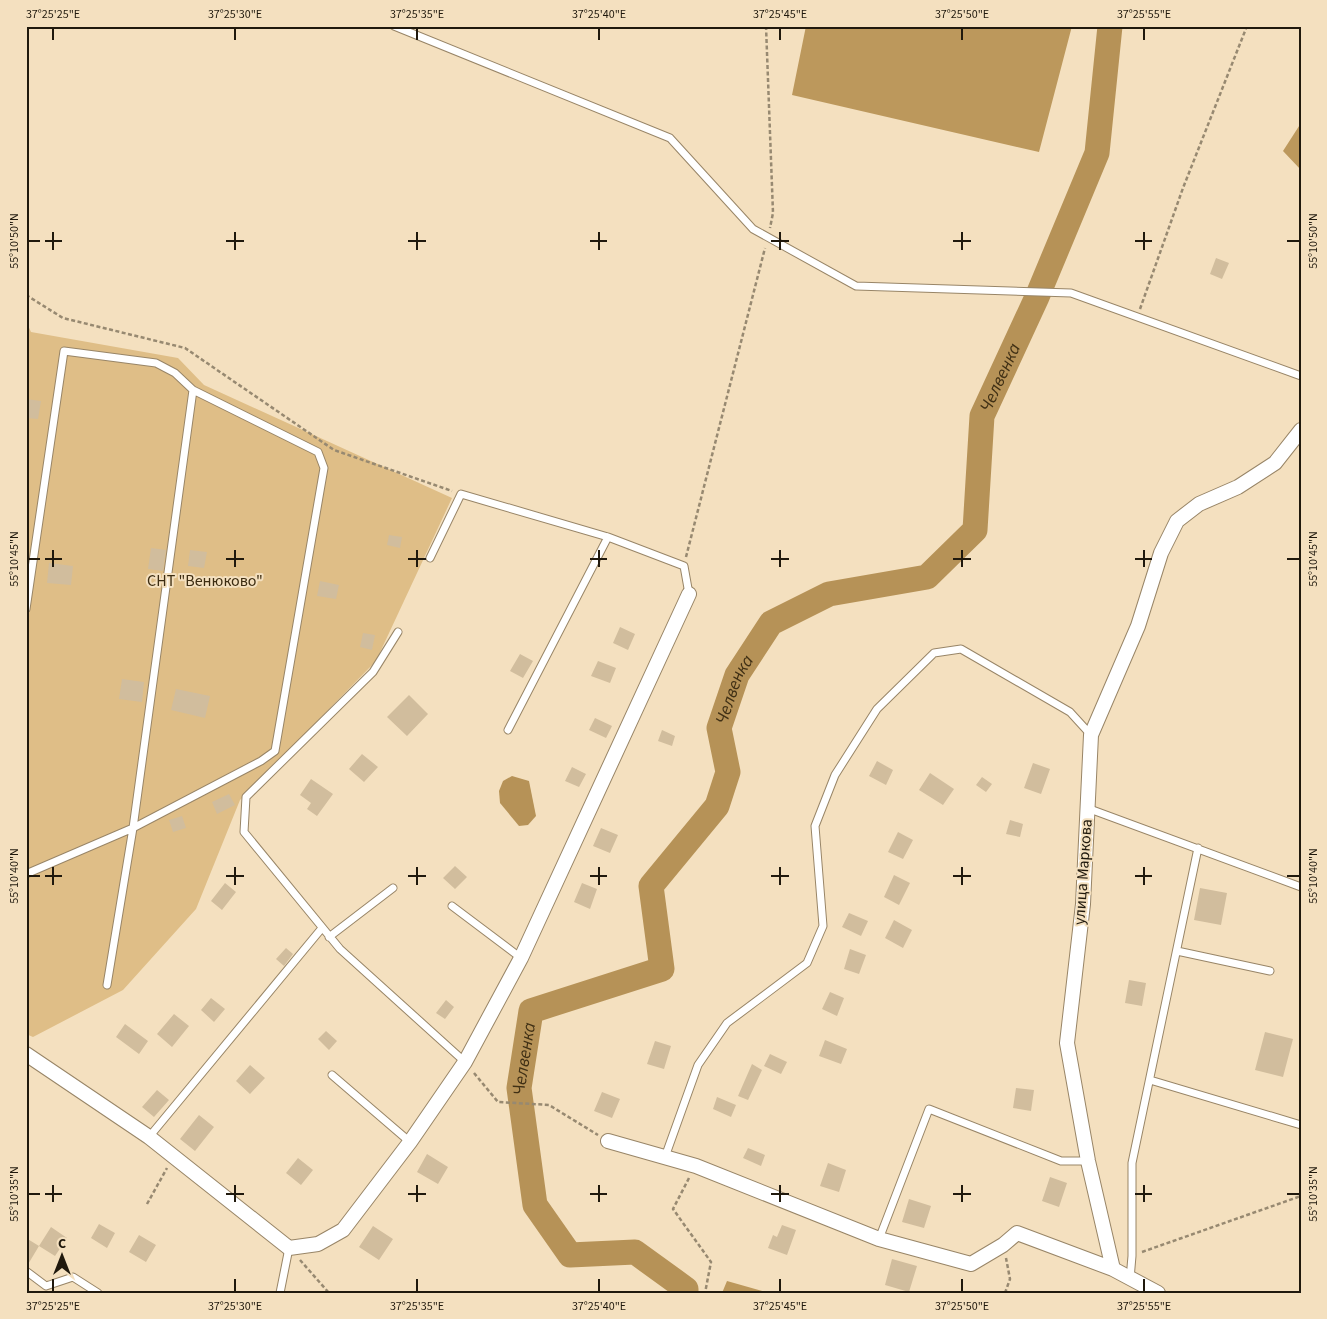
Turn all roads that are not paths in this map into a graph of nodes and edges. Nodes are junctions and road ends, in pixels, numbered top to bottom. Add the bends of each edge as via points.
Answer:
1 (394, 26) edge
2 (1301, 376) edge
3 (193, 390) junction
4 (1301, 430) edge
5 (608, 537) junction
6 (430, 558) dead end
7 (689, 594) joint
8 (26, 610) edge
9 (398, 632) dead end
10 (508, 730) dead end
11 (1091, 735) junction
12 (1087, 808) junction
13 (133, 828) junction
14 (1198, 848) junction
15 (26, 874) edge
16 (1301, 886) edge
17 (393, 888) dead end
18 (452, 906) dead end
19 (322, 928) junction
20 (329, 937) junction
21 (1176, 951) junction
22 (521, 958) junction
23 (1270, 972) dead end
24 (107, 985) dead end
25 (26, 1054) edge
26 (465, 1062) junction
27 (332, 1074) dead end
28 (1150, 1080) junction
29 (1301, 1125) edge
30 (149, 1137) junction
31 (608, 1141) road end
32 (410, 1142) junction
33 (665, 1157) junction
34 (1088, 1160) junction
35 (879, 1239) junction
36 (289, 1248) junction
37 (1113, 1269) junction
38 (26, 1272) edge
39 (1130, 1279) junction
40 (98, 1293) edge
41 (280, 1293) edge
42 (1158, 1293) edge

1 - 2 lane via 670,138 753,229 856,286 1071,293
3 - 8 lane via 175,373 156,363 64,352
3 - 13 lane
3 - 13 lane via 318,452 324,468 275,751
4 - 11 street via 1275,462 1238,487 1199,504 1177,521 1161,553 1138,626
5 - 6 lane via 460,494
5 - 7 lane via 684,566
5 - 10 lane
7 - 22 street
9 - 19 lane via 373,672 246,797 244,832
11 - 12 street
11 - 33 lane via 1070,712 961,649 934,654 884,702 835,775 815,826 823,926 806,963 727,1023 698,1065
12 - 14 lane, улица Маркова
12 - 34 street, улица Маркова via 1083,904 1067,1043
13 - 15 lane
13 - 24 lane
14 - 16 lane, улица Маркова
14 - 21 lane
17 - 20 lane
18 - 22 lane
19 - 20 lane
19 - 30 lane
20 - 26 lane
21 - 23 lane
21 - 28 lane
22 - 26 street
25 - 30 street
26 - 32 street
27 - 32 lane
28 - 29 lane
28 - 39 lane via 1132,1163
30 - 36 street
31 - 33 street
32 - 36 street via 343,1230 318,1244
33 - 35 street via 696,1166
34 - 35 lane via 1061,1160 929,1109
34 - 37 street, улица Маркова
35 - 37 street via 971,1264 1017,1233
36 - 41 lane
37 - 39 street
38 - 40 lane via 46,1286 73,1277
39 - 42 street

